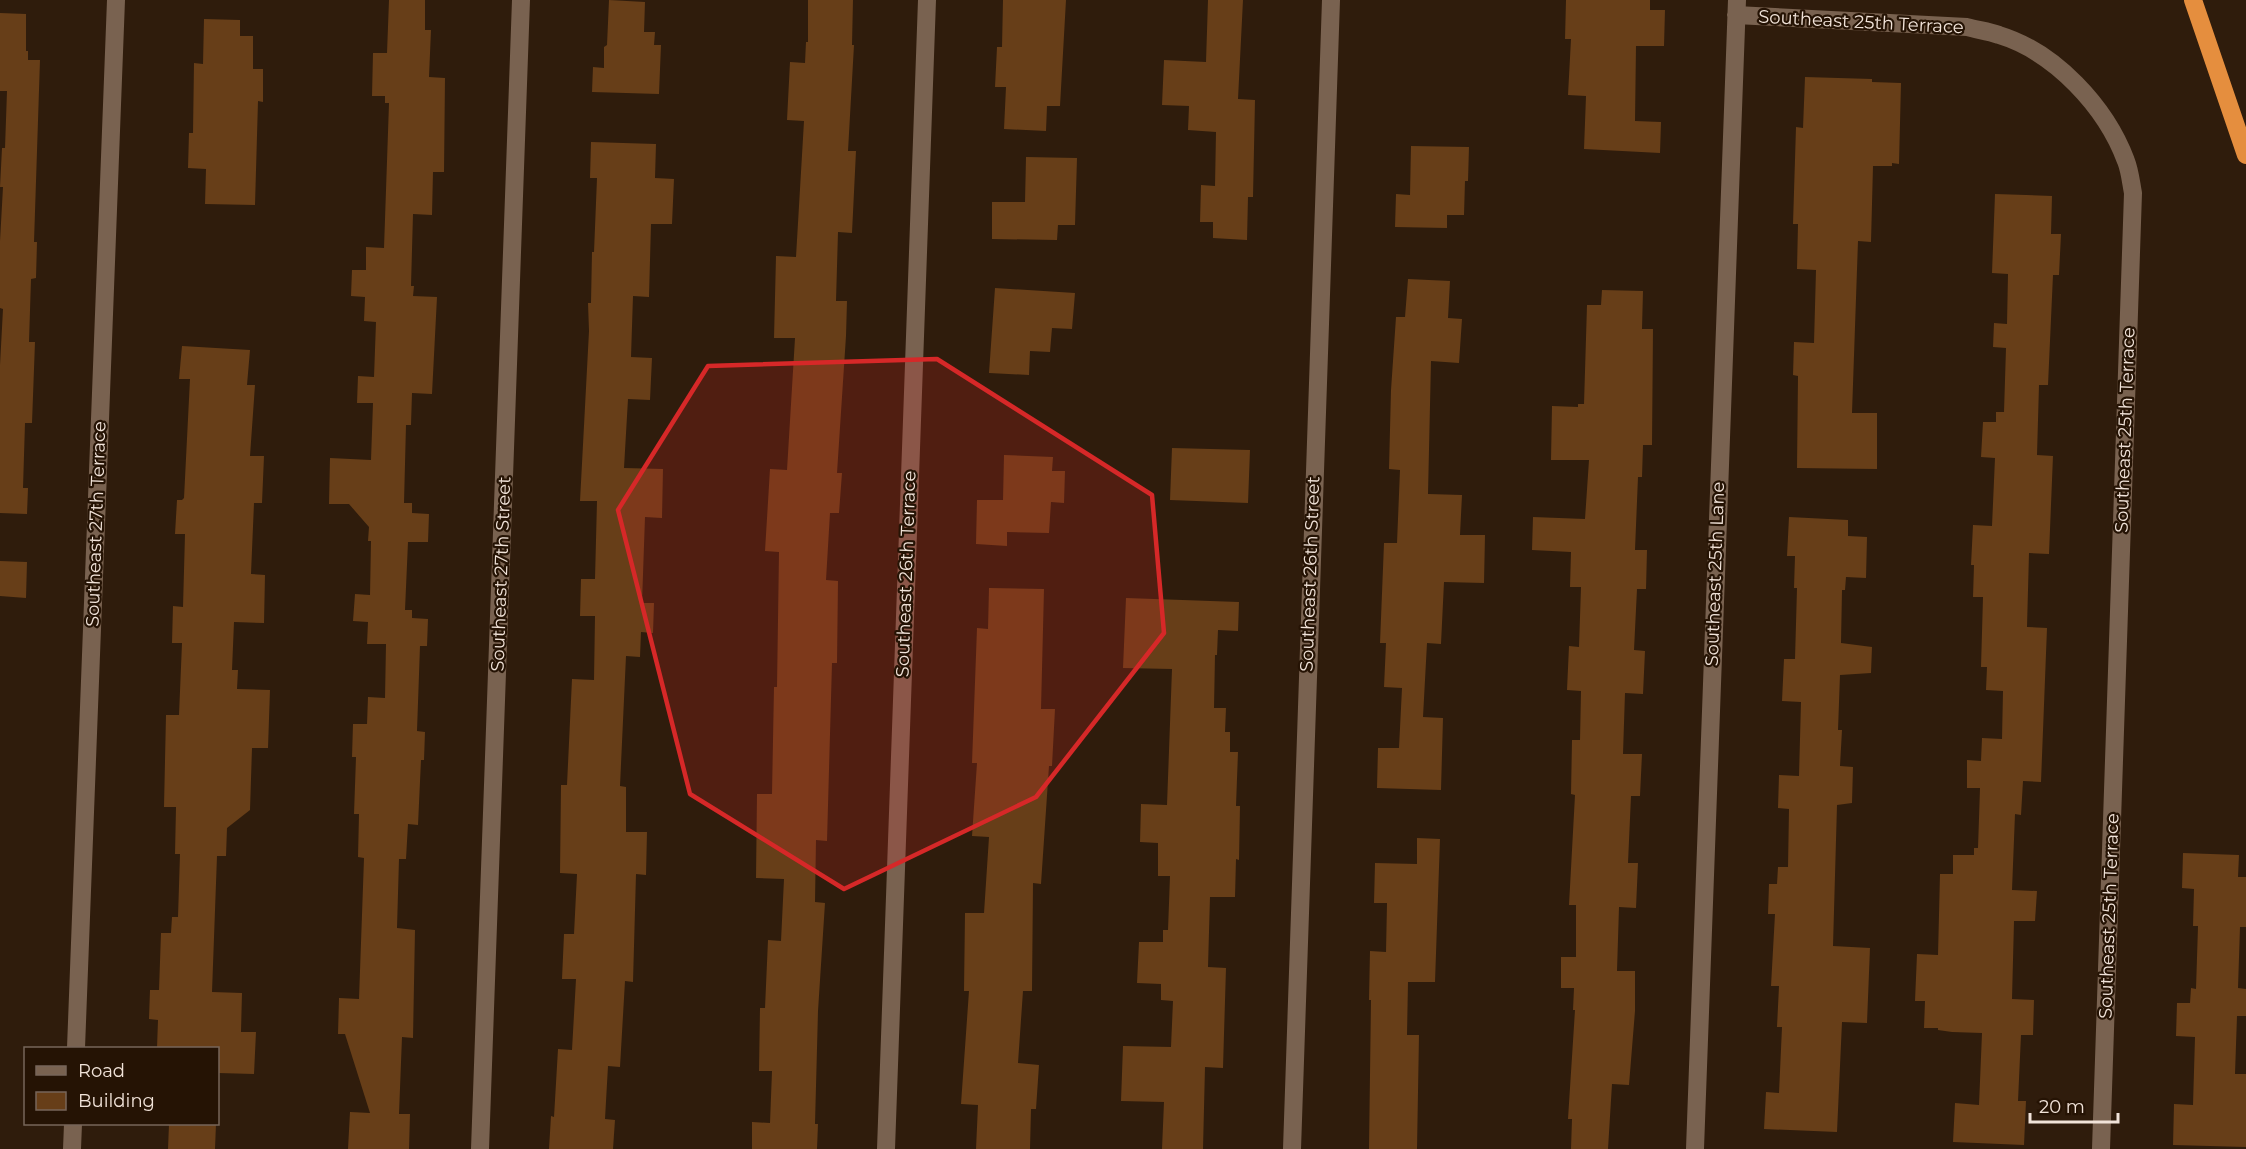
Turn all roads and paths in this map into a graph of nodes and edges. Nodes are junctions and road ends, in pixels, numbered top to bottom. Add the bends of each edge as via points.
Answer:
1 (116, 0) edge
2 (521, 0) edge
3 (927, 0) edge
4 (1331, 0) edge
5 (2192, 5) edge
6 (1736, 8) edge
7 (2246, 155) edge
8 (76, 1047) edge
9 (73, 1125) edge
10 (72, 1149) edge
11 (480, 1149) edge
12 (886, 1149) edge
13 (1292, 1149) edge
14 (1695, 1149) edge
15 (2101, 1149) edge

1 - 8 street, Southeast 27th Terrace
2 - 11 street, Southeast 27th Street
3 - 12 street, Southeast 26th Terrace
4 - 13 street, Southeast 26th Street
5 - 7 highway
6 - 14 street, Southeast 25th Lane
6 - 15 street, Southeast 25th Terrace via 1967,27 2000,35 2059,69 2088,98 2112,131 2127,162 2133,193
9 - 10 street

